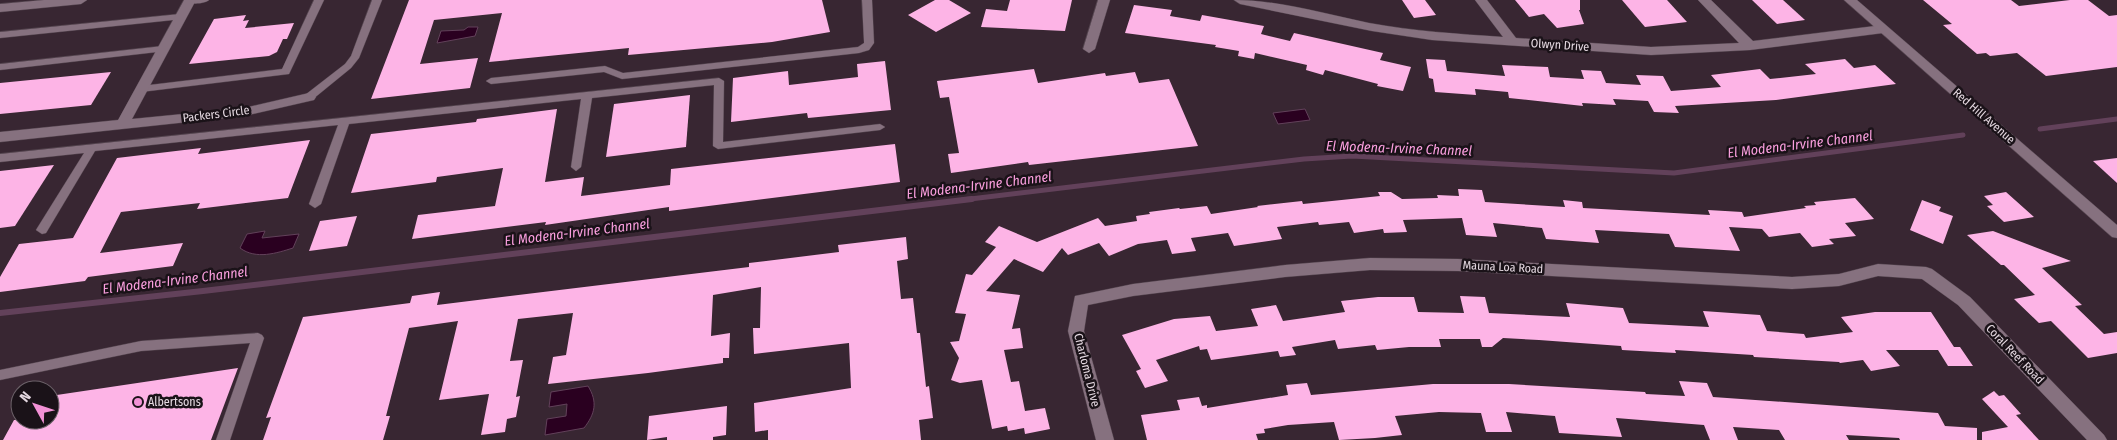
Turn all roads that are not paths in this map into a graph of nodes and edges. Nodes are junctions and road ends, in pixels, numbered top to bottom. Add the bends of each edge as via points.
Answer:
1 (81, 0) edge
2 (204, 0) edge
3 (318, 0) edge
4 (377, 0) edge
5 (866, 0) edge
6 (1104, 0) edge
7 (1245, 0) edge
8 (1481, 0) edge
9 (1704, 0) edge
10 (1850, 0) edge
11 (189, 1) edge
12 (2, 10) edge
13 (180, 17) junction
14 (1883, 29) junction
15 (0, 35) edge
16 (1513, 42) junction
17 (1750, 46) junction
18 (1089, 49) dead end
19 (163, 50) junction
20 (0, 67) edge
21 (491, 81) dead end
22 (142, 89) junction
23 (588, 95) junction
24 (309, 97) joint
25 (345, 121) junction
26 (122, 125) junction
27 (880, 127) dead end
28 (0, 137) edge
29 (91, 149) junction
30 (0, 158) edge
31 (576, 167) dead end
32 (315, 204) dead end
33 (42, 230) dead end
34 (2117, 232) edge
35 (1926, 273) joint
36 (1081, 300) joint
37 (0, 374) edge
38 (222, 440) edge
39 (1105, 440) edge
40 (2098, 440) edge

1 - 12 street
2 - 11 lane
3 - 22 lane via 286,72
4 - 24 lane via 356,56
5 - 21 lane via 869,43 859,50 622,76 605,69
6 - 18 street
7 - 16 street, Olwyn Drive via 1372,27 1432,36
8 - 16 street
9 - 17 street
10 - 14 street, Red Hill Avenue
11 - 13 street
13 - 15 lane
13 - 19 street
14 - 17 street, Olwyn Drive
14 - 34 street, Red Hill Avenue
16 - 17 street, Olwyn Drive via 1651,51
19 - 20 lane
19 - 22 street
22 - 26 street
23 - 25 lane
23 - 27 lane via 719,81 718,146
23 - 31 lane
24 - 26 street, Packers Circle via 244,112
25 - 29 lane
25 - 32 lane
26 - 28 street, Packers Circle
29 - 30 lane
29 - 33 lane
35 - 36 street, Mauna Loa Road via 1878,270 1838,280 1792,283 1458,265 1370,264 1285,271 1133,290
35 - 40 street, Coral Reef Road via 1964,301
36 - 39 street, Charloma Drive via 1076,331
37 - 38 lane via 141,346 258,338

